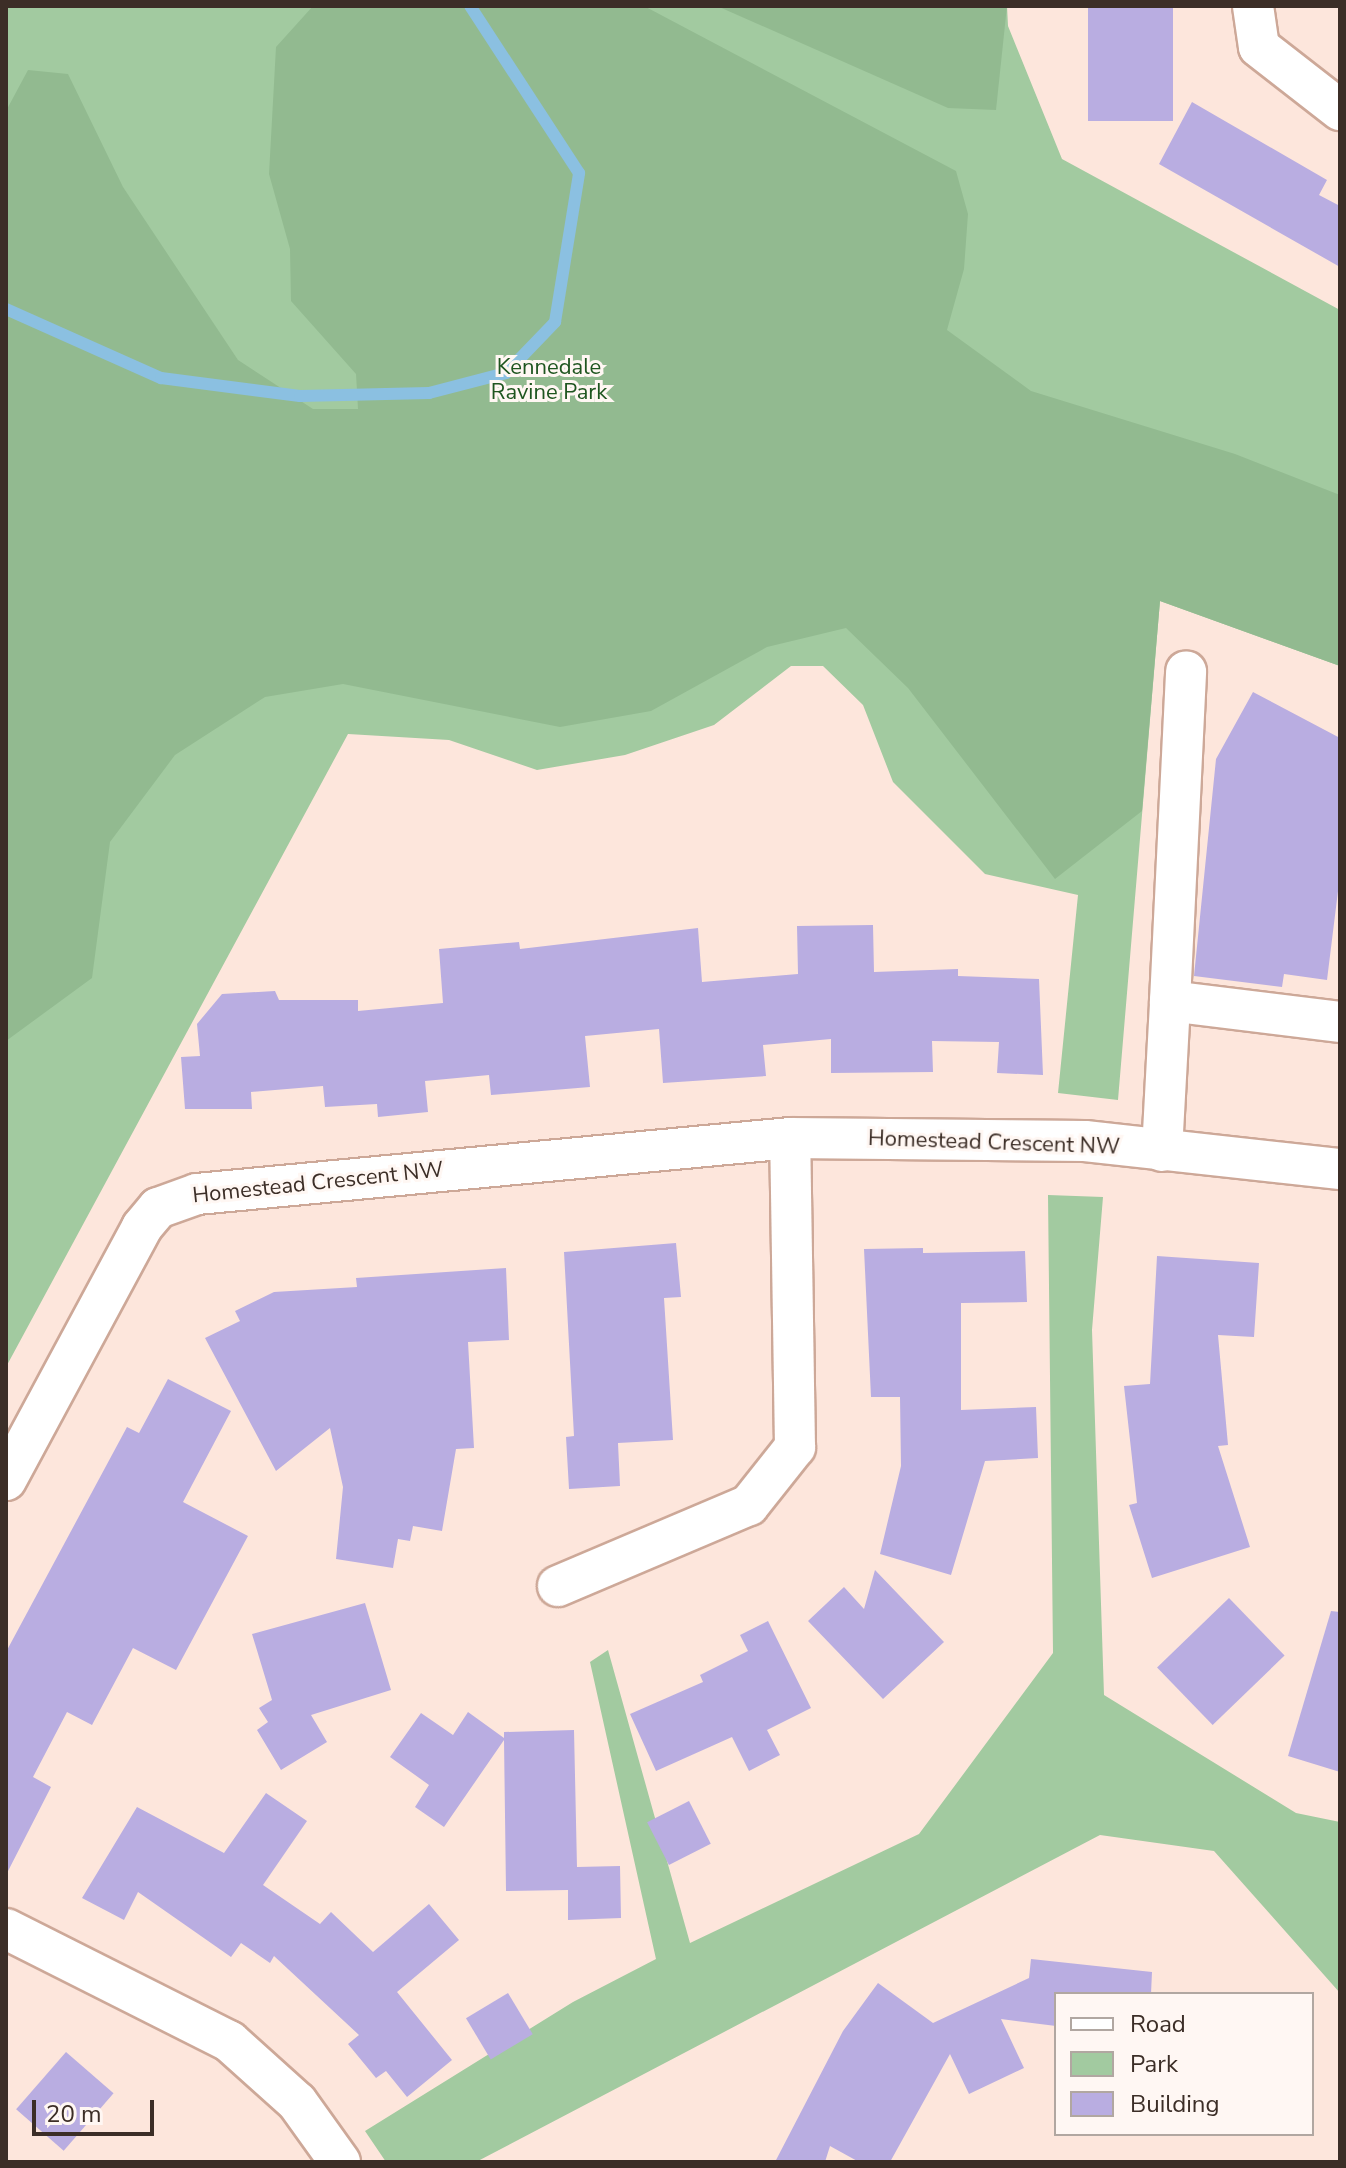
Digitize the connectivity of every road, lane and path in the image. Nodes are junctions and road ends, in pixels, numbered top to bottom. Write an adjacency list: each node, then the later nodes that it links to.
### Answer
1 (1253, 6): 2 (street)
2 (1340, 110)
3 (1186, 671): 4 (street)
4 (1170, 1001): 5 (street); 7 (street)
5 (1340, 1022)
6 (790, 1138): 7 (street, Homestead Crescent NW); 9 (street, Homestead Crescent NW); 10 (street)
7 (1162, 1151): 8 (street, Homestead Crescent NW)
8 (1340, 1169)
9 (6, 1480)
10 (558, 1586)
11 (7, 1931): 12 (street)
12 (340, 2162)

